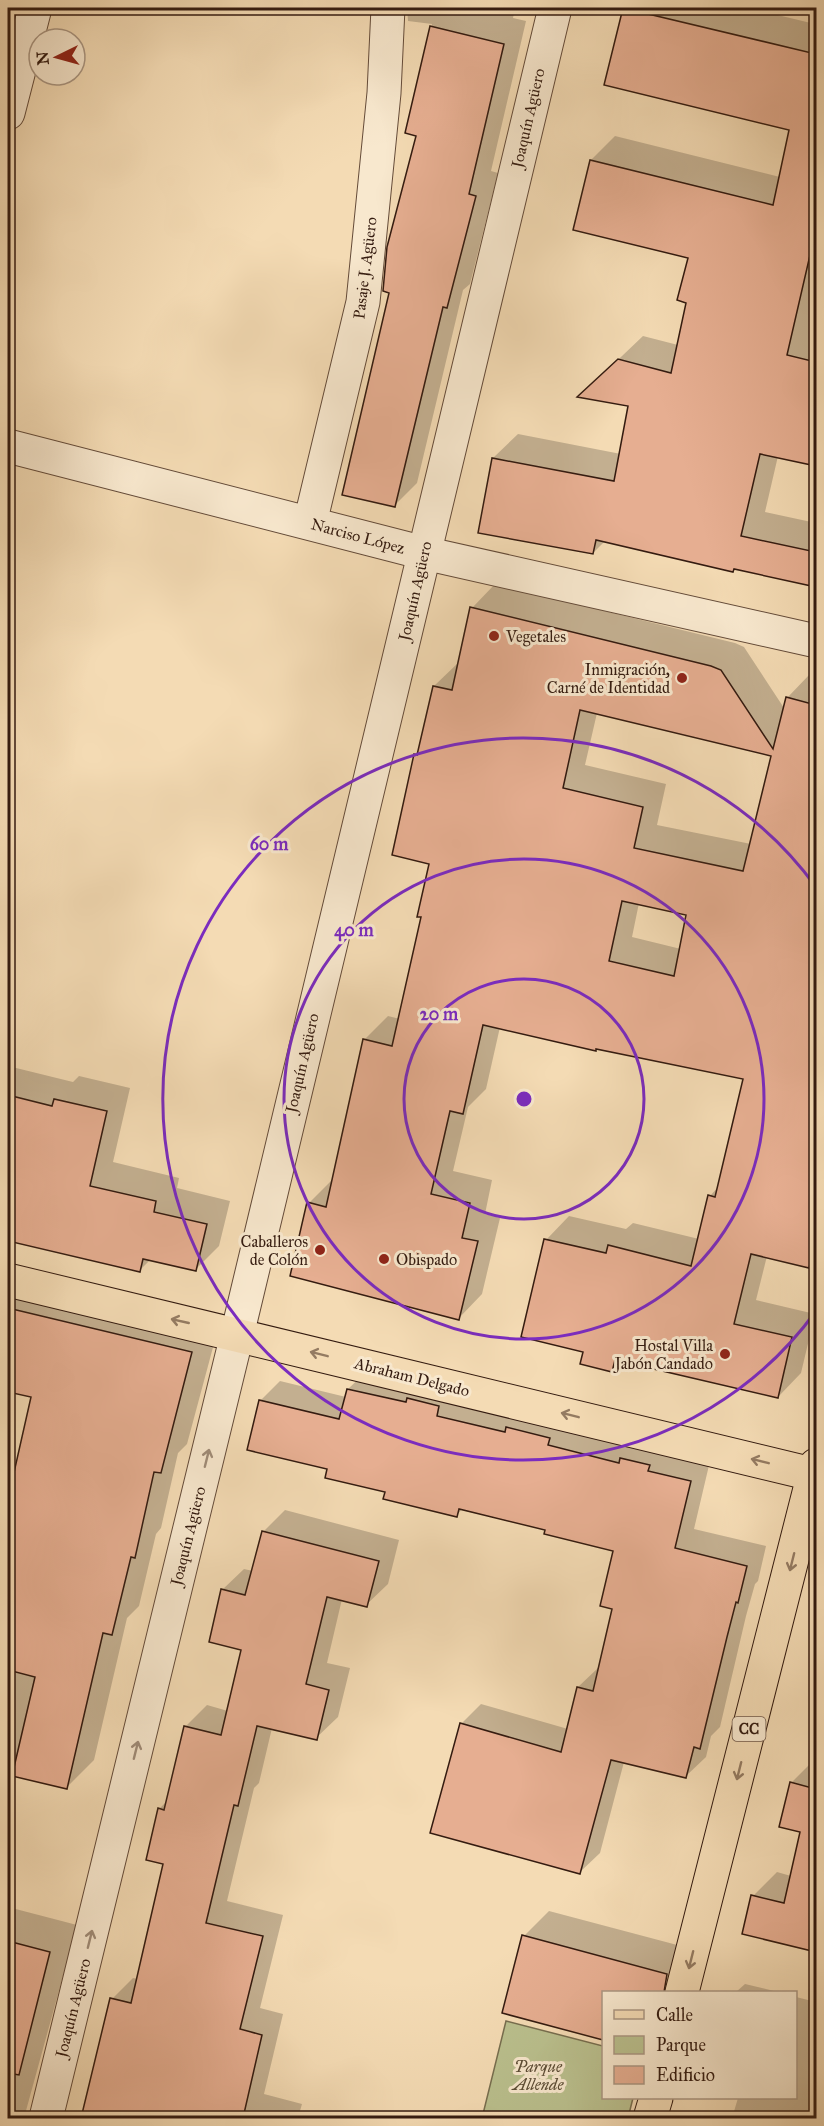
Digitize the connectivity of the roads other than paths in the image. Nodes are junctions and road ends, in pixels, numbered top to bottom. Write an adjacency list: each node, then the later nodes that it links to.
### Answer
1 (35, 8): 4 (street)
2 (388, 8): 6 (street, Pasaje J. Agüero)
3 (555, 8): 7 (street, Joaquín Agüero)
4 (8, 113)
5 (8, 447): 6 (street, Narciso López)
6 (310, 523): 7 (street, Narciso López)
7 (424, 553): 8 (street, Narciso López); 10 (street, Joaquín Agüero)
8 (816, 641)
9 (8, 1280): 10 (main road, Abraham Delgado, one-way to 9)
10 (237, 1335): 11 (main road, Abraham Delgado, one-way to 10); 14 (street, Joaquín Agüero, one-way to 10)
11 (816, 1471): 12 (main road, CC, one-way to 12)
12 (682, 1991)
13 (655, 2099): 15 (main road)
14 (46, 2118)
15 (650, 2118)

